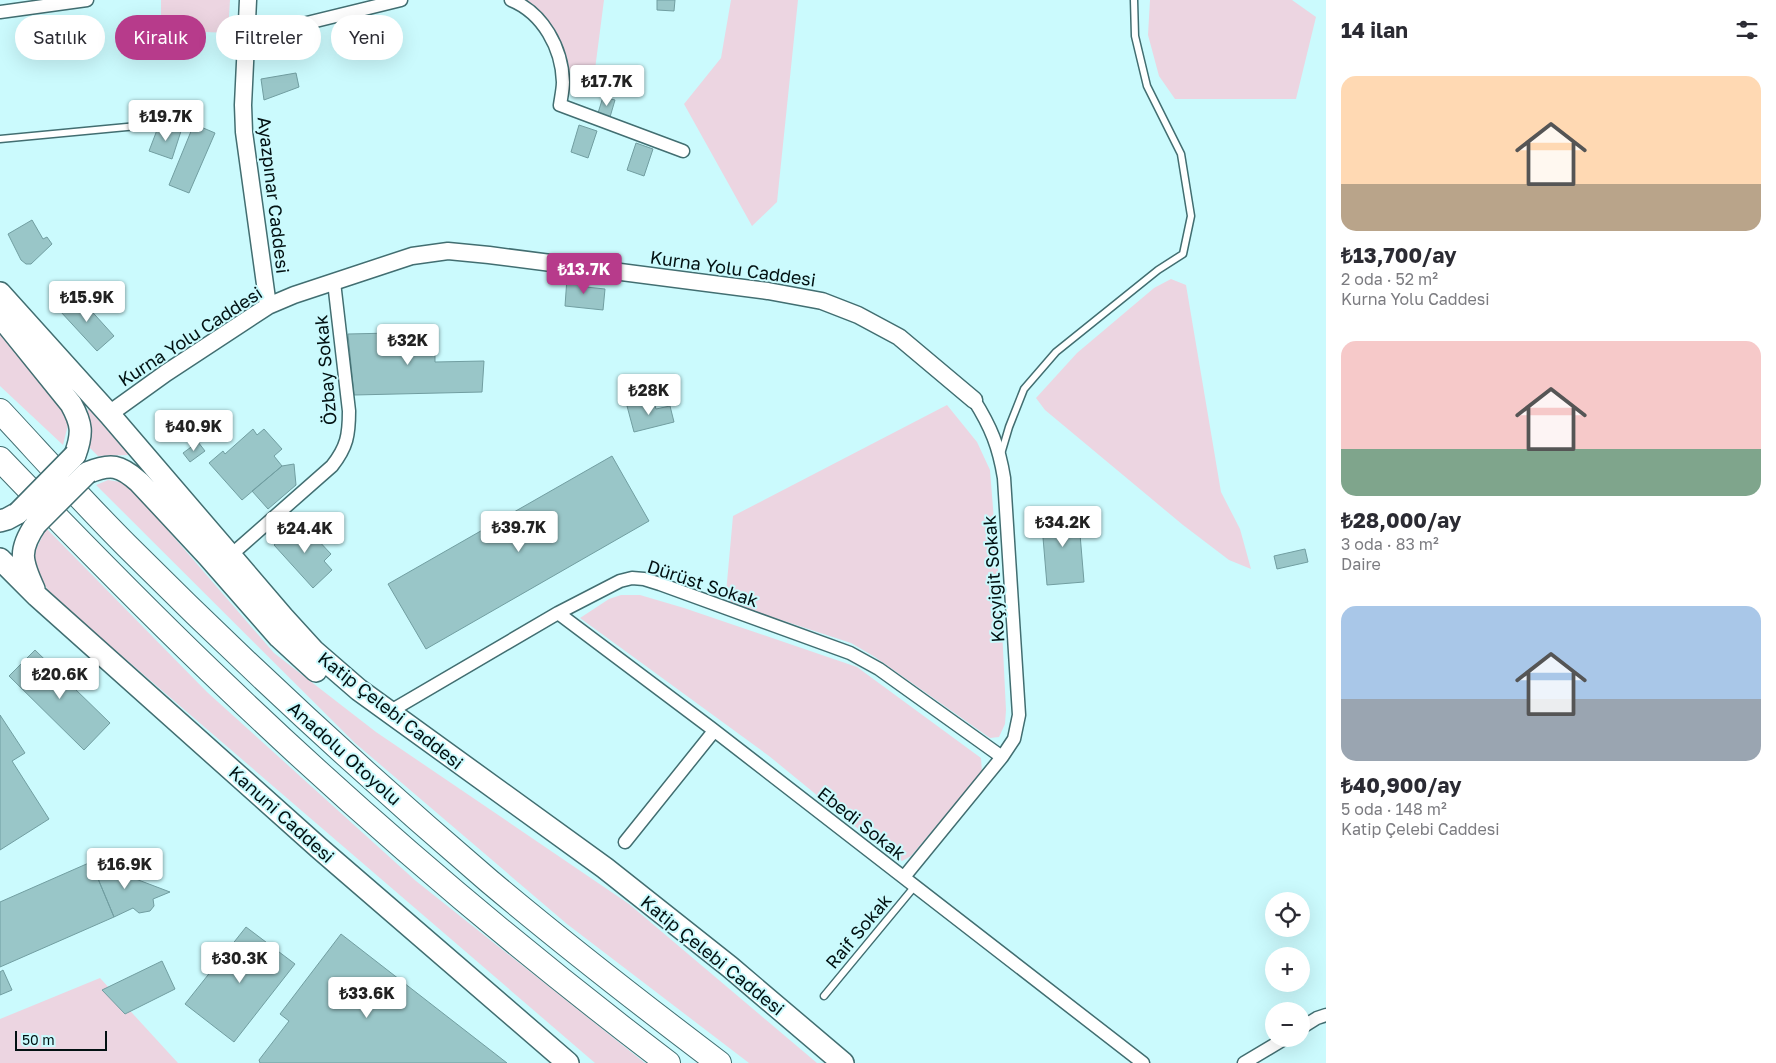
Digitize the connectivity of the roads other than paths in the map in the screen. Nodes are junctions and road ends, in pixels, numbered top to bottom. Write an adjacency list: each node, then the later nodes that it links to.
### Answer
1 (87, 0): 6 (street)
2 (248, 0): 7 (street, Ayazpınar Caddesi)
3 (401, 0): 8 (street)
4 (511, 0): 12 (street)
5 (1134, 0): 20 (lane)
6 (0, 12)
7 (247, 15)
8 (321, 20)
9 (246, 60): 15 (street, Ayazpınar Caddesi)
10 (148, 125): 11 (lane)
11 (0, 139)
12 (683, 151)
13 (334, 282): 15 (street, Kurna Yolu Caddesi); 17 (street, Kurna Yolu Caddesi); 23 (street, Özbay Sokak)
14 (0, 293): 19 (main road, Katip Çelebi Caddesi)
15 (268, 306): 19 (street, Kurna Yolu Caddesi)
16 (0, 316): 22 (main road, bridge)
17 (974, 400): 20 (street, Koçyiğit Sokak)
18 (0, 411): 40 (highway, Anadolu Otoyolu)
19 (109, 414): 23 (main road, Katip Çelebi Caddesi)
20 (1000, 456): 29 (street, Koçyiğit Sokak)
21 (0, 459): 39 (highway, Anadolu Otoyolu)
22 (9, 517)
23 (231, 555): 27 (main road, Katip Çelebi Caddesi)
24 (0, 559): 25 (main road, Kanuni Caddesi)
25 (37, 596): 31 (main road, bridge); 38 (main road, Kanuni Caddesi)
26 (558, 613): 27 (street, Dürüst Sokak); 28 (street, Ebedi Sokak); 29 (street, Dürüst Sokak)
27 (389, 712): 31 (main road, Katip Çelebi Caddesi)
28 (714, 731): 30 (street); 32 (street, Ebedi Sokak)
29 (1002, 756): 32 (street, Koçyiğit Sokak)
30 (625, 842)
31 (605, 868): 41 (main road, Katip Çelebi Caddesi)
32 (904, 877): 33 (street, Ebedi Sokak)
33 (915, 886): 34 (lane, Raif Sokak); 42 (street, Ebedi Sokak)
34 (824, 996)
35 (1326, 1015): 36 (street)
36 (1310, 1022)
37 (1271, 1047): 43 (street)
38 (568, 1063)
39 (668, 1063)
40 (719, 1063)
41 (843, 1063)
42 (1143, 1063)
43 (1244, 1063)

